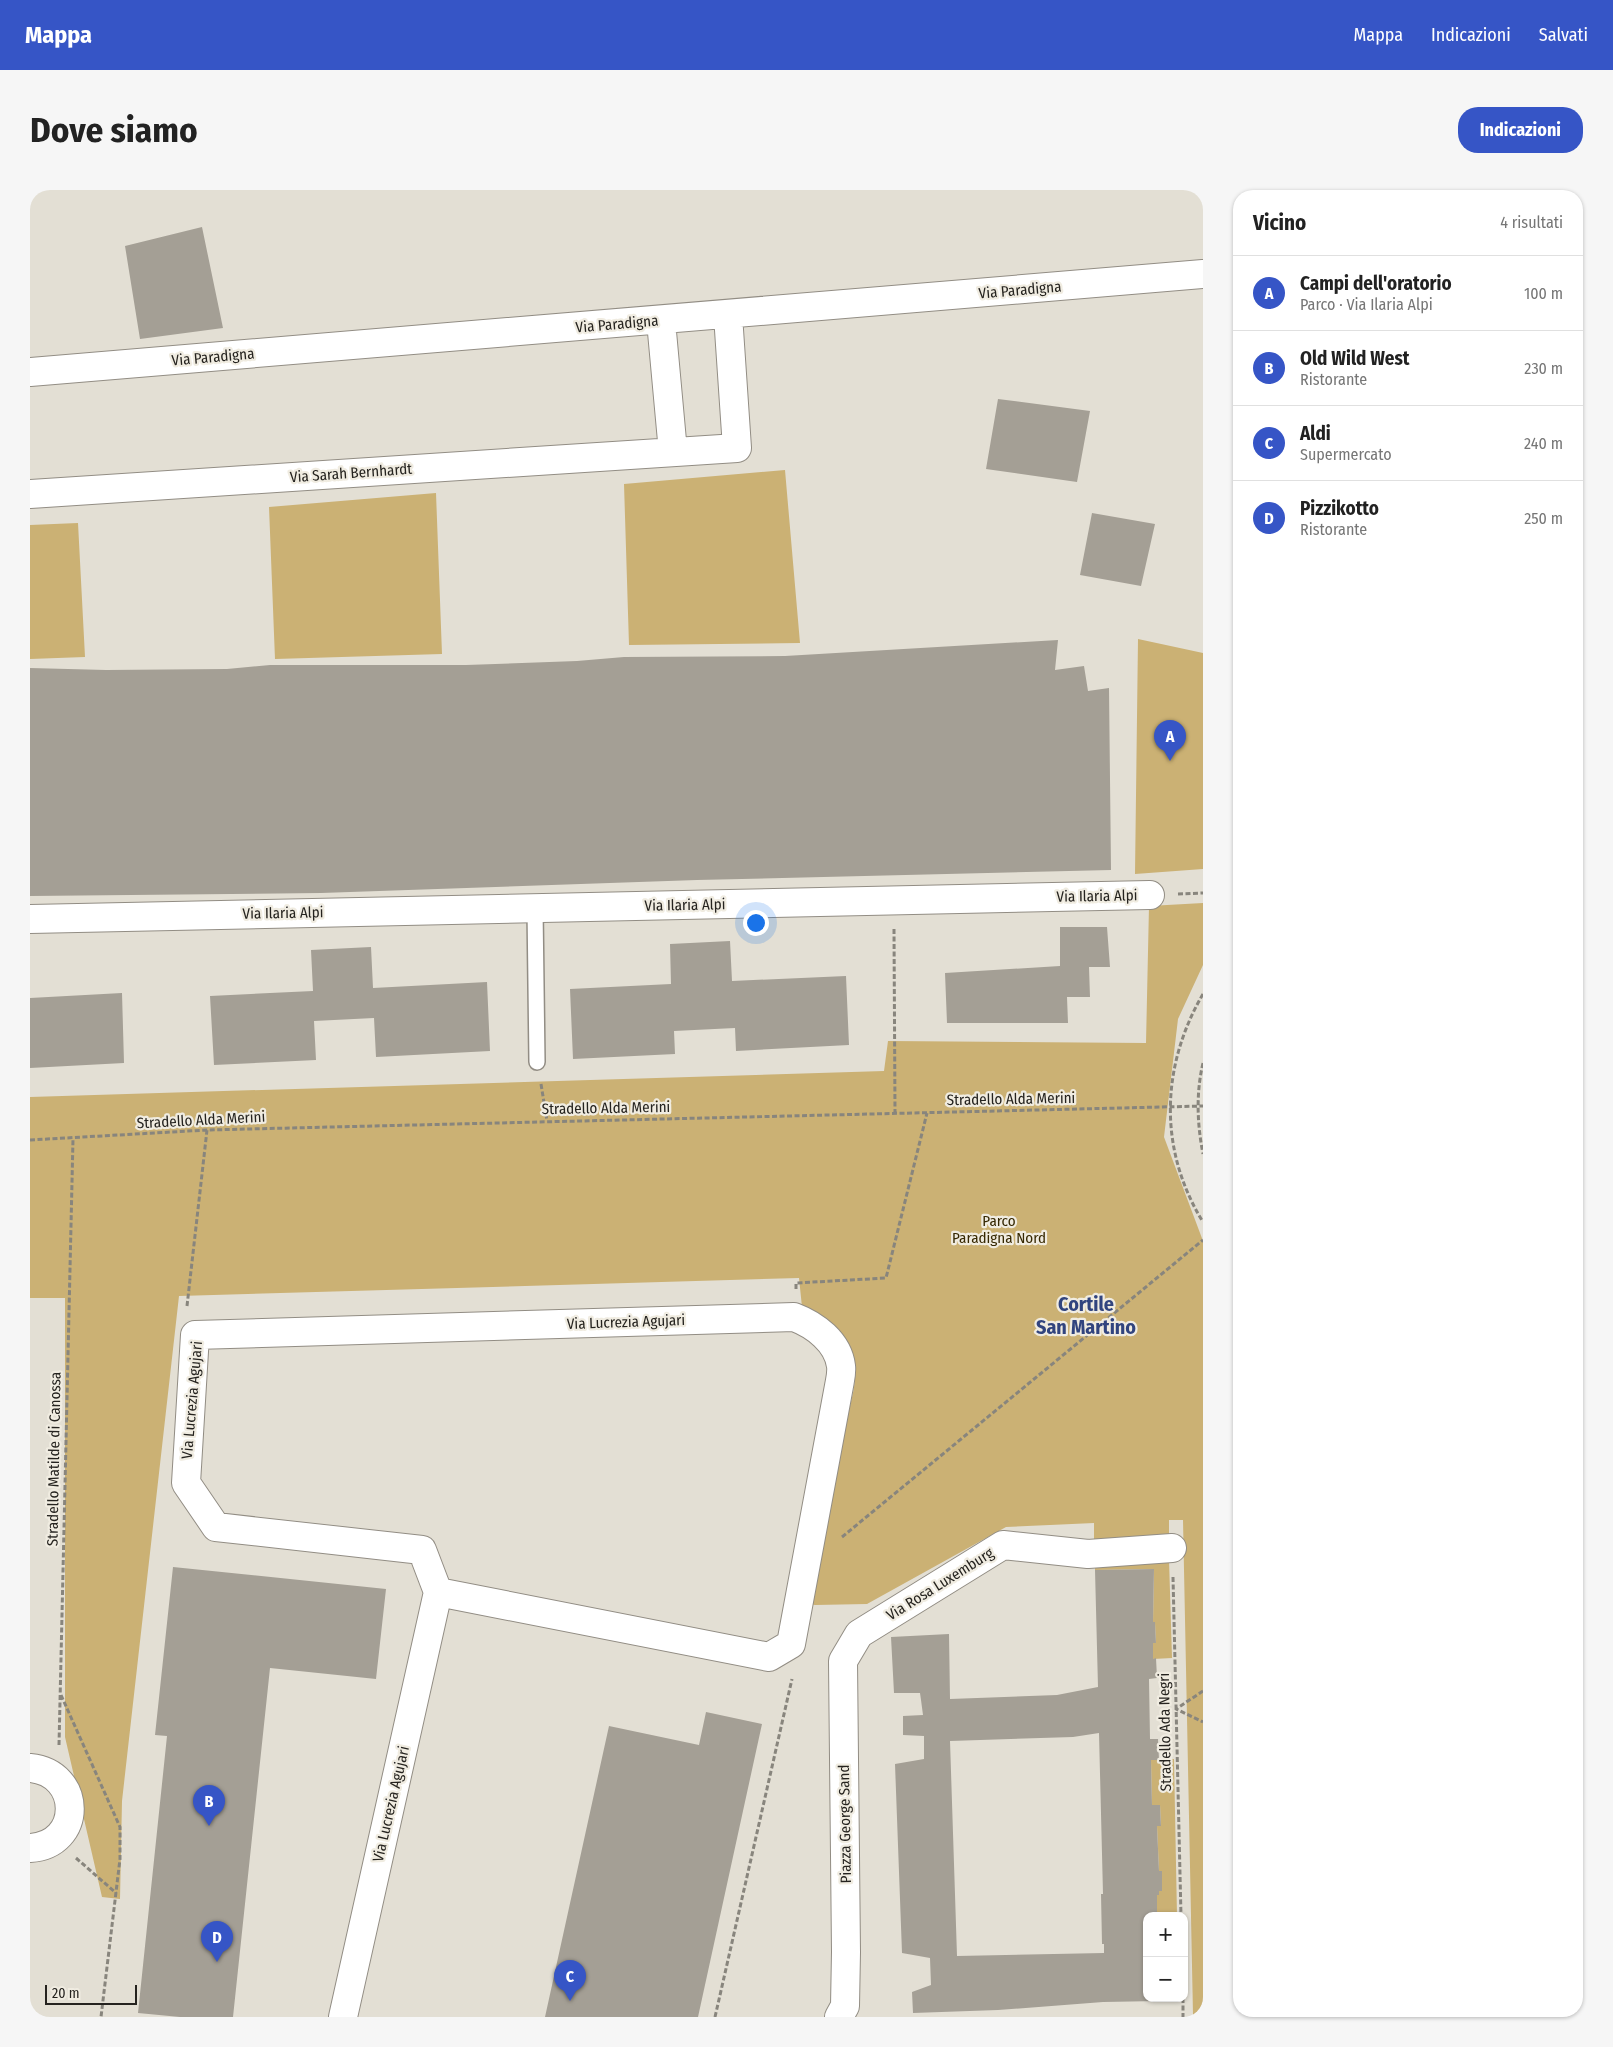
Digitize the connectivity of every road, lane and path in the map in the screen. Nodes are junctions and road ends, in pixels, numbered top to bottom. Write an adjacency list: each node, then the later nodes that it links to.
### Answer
1 (1203, 274): 2 (street, Via Paradigna)
2 (728, 315): 3 (street, Via Paradigna); 5 (street, Via Sarah Bernhardt)
3 (661, 321): 4 (street, Via Paradigna); 5 (street)
4 (30, 372)
5 (673, 452): 6 (street, Via Sarah Bernhardt)
6 (30, 494)
7 (1150, 895): 8 (street, Via Ilaria Alpi)
8 (894, 901): 9 (street, Via Ilaria Alpi); 16 (path)
9 (536, 908): 10 (street, Via Ilaria Alpi); 12 (lane)
10 (30, 919)
11 (1203, 994): 14 (path)
12 (537, 1062): 18 (path)
13 (1203, 1063): 22 (path)
14 (1170, 1106): 15 (path, Stradello Alda Merini); 17 (path, Stradello Alda Merini); 23 (path)
15 (1203, 1106)
16 (895, 1112): 17 (path, Stradello Alda Merini); 18 (path, Stradello Alda Merini)
17 (927, 1112): 24 (path)
18 (547, 1121): 19 (path, Stradello Alda Merini)
19 (207, 1130): 20 (path, Stradello Alda Merini); 25 (path)
20 (73, 1139): 21 (path, Stradello Alda Merini); 30 (path, Stradello Matilde di Canossa)
21 (30, 1140)
22 (1203, 1154)
23 (1203, 1222)
24 (794, 1317): 25 (street, Via Lucrezia Agujari); 27 (street, Via Lucrezia Agujari)
25 (196, 1335): 27 (street, Via Lucrezia Agujari)
26 (1172, 1548): 28 (street, Via Rosa Luxemburg); 31 (path, Stradello Ada Negri)
27 (438, 1592): 41 (street, Via Lucrezia Agujari)
28 (859, 1634): 42 (street, Piazza George Sand)
29 (1203, 1691): 31 (path)
30 (60, 1692): 34 (path, Stradello Matilde di Canossa); 37 (path)
31 (1176, 1709): 32 (path); 38 (path, Stradello Ada Negri)
32 (1203, 1722)
33 (30, 1768): 34 (street)
34 (59, 1780): 35 (street)
35 (55, 1839): 36 (street); 37 (path)
36 (30, 1848)
37 (116, 1893): 40 (path)
38 (1181, 1912)
39 (1183, 2002): 43 (path)
40 (102, 2017)
41 (343, 2017)
42 (839, 2017)
43 (1183, 2017)

